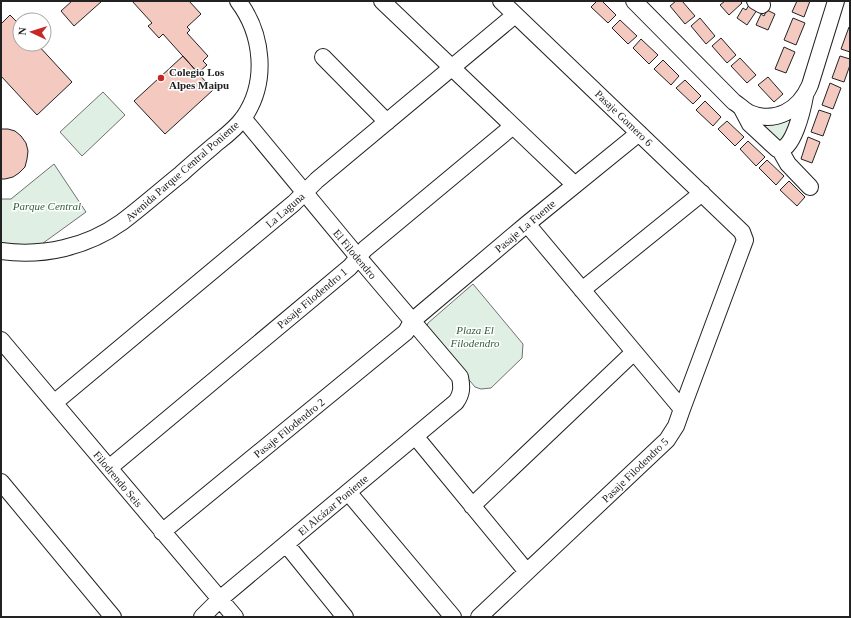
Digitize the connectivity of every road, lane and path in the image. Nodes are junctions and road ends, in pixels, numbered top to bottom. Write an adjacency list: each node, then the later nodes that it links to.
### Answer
1 (238, 1): 11 (street, Avenida Parque Central Poniente)
2 (382, 1): 8 (street)
3 (500, 1): 6 (street, Pasaje Gomero 6)
4 (634, 1): 10 (street)
5 (836, 1): 9 (street)
6 (515, 15): 8 (street, La Laguna); 14 (street, Pasaje Gomero 6)
7 (323, 58): 12 (street)
8 (452, 68): 12 (street, La Laguna); 13 (street)
9 (806, 95): 10 (street); 15 (street)
10 (741, 107): 15 (street)
11 (243, 118): 18 (street, El Filodendro); 22 (street, Avenida Parque Central Poniente)
12 (387, 122): 18 (street, La Laguna)
13 (513, 126): 16 (street); 23 (street, Pasaje Filodendro 1)
14 (639, 133): 16 (street, Pasaje La Fuente); 19 (street, Pasaje Gomero 6)
15 (780, 150): 17 (street)
16 (575, 185): 20 (street, Pasaje La Fuente)
17 (810, 187)
18 (304, 193): 23 (street, El Filodendro); 29 (street, La Laguna)
19 (702, 193): 21 (street, Pasaje Gomero 6); 24 (street)
20 (527, 224): 24 (street); 25 (street, Pasaje La Fuente)
21 (745, 237): 30 (street, Pasaje Filodendro 5)
22 (1, 251)
23 (358, 257): 25 (street, El Filodendro); 32 (street, Pasaje Filodendro 1)
24 (582, 290): 27 (street)
25 (412, 321): 28 (street, El Filodendro); 36 (street, Pasaje Filodendro 2)
26 (1, 340): 29 (street, Filodrendo Seis)
27 (634, 352): 30 (street); 35 (street)
28 (462, 391): 31 (street, El Alcázar Poniente)
29 (54, 403): 32 (street, Filodrendo Seis)
30 (682, 410): 38 (street, Pasaje Filodendro 5)
31 (415, 436): 34 (street, El Alcázar Poniente); 35 (street)
32 (109, 468): 36 (street, Filodrendo Seis)
33 (1, 482): 40 (street)
34 (348, 492): 37 (street, El Alcázar Poniente); 44 (street)
35 (472, 506): 38 (street)
36 (162, 532): 39 (street, Filodrendo Seis)
37 (286, 544): 39 (street, El Alcázar Poniente); 43 (street)
38 (527, 572): 45 (street, Pasaje Filodendro 5)
39 (220, 599): 41 (street, El Alcázar Poniente); 42 (street, Filodrendo Seis)
40 (113, 617)
41 (202, 617)
42 (235, 617)
43 (345, 617)
44 (453, 617)
45 (479, 617)

